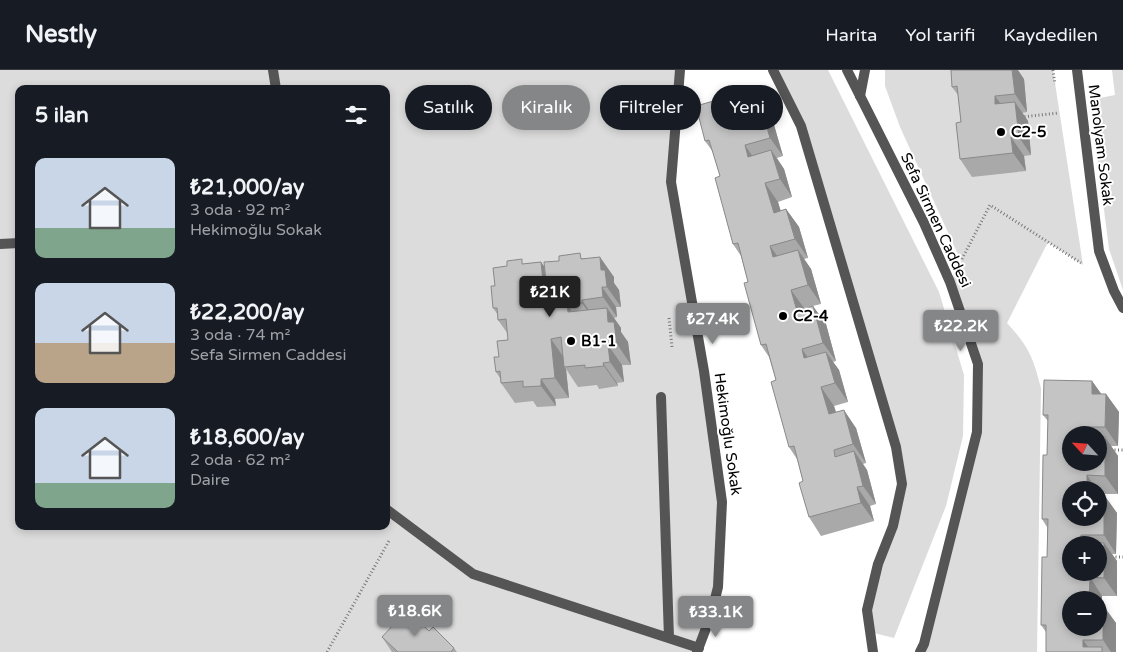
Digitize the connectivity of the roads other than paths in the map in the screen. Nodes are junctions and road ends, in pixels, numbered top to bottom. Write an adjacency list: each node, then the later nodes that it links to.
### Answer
1 (273, 70): 7 (street)
2 (680, 70): 15 (street, Hekimoğlu Sokak)
3 (773, 70): 16 (street)
4 (847, 70): 8 (street, Sefa Sirmen Caddesi)
5 (865, 70): 8 (street)
6 (1077, 70): 11 (street, Manolyam Sokak)
7 (275, 85)
8 (860, 96): 17 (street, Sefa Sirmen Caddesi)
9 (15, 243): 10 (street)
10 (0, 244)
11 (1123, 308)
12 (661, 397): 14 (street)
13 (390, 513): 14 (street)
14 (669, 638): 15 (street)
15 (698, 650)
16 (873, 652)
17 (920, 652)

